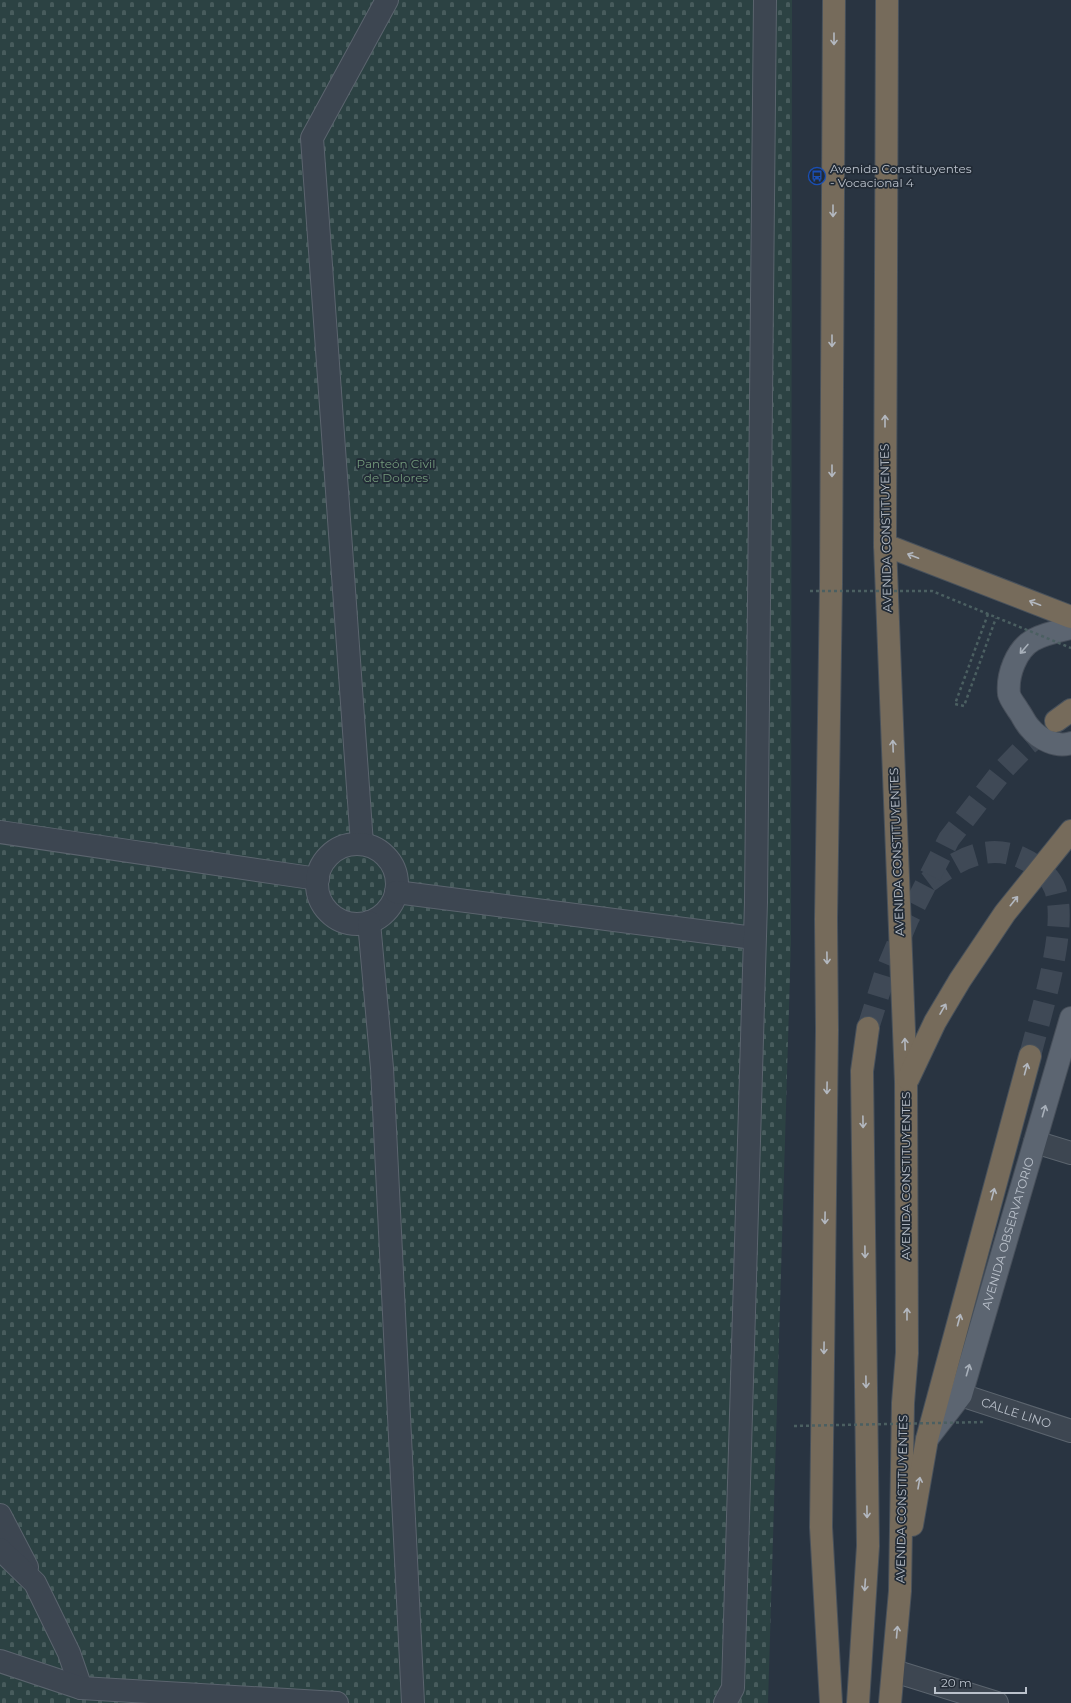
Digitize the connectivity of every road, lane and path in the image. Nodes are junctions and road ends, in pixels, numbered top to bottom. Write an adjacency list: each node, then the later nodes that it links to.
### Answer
1 (387, 0): 15 (street)
2 (765, 0): 19 (street)
3 (834, 0): 41 (highway, one-way to 41)
4 (886, 0): 5 (highway, AVENIDA CONSTITUYENTES, one-way to 4)
5 (885, 545): 8 (highway, one-way to 5); 23 (highway, AVENIDA CONSTITUYENTES, one-way to 5)
6 (810, 591): 7 (path, bridge)
7 (996, 617): 10 (path); 11 (path, bridge)
8 (1071, 617)
9 (1071, 628): 12 (main road, one-way to 12)
10 (982, 629)
11 (1071, 648)
12 (1071, 743)
13 (1071, 831): 23 (highway, one-way to 13)
14 (0, 832): 16 (street)
15 (362, 844): 16 (street); 17 (street)
16 (318, 880): 18 (street)
17 (396, 892): 18 (street); 19 (street)
18 (369, 922): 39 (street)
19 (754, 938): 40 (street)
20 (1071, 1018): 24 (main road, AVENIDA OBSERVATORIO, one-way to 20)
21 (868, 1028): 42 (highway, one-way to 42)
22 (1030, 1056): 30 (highway, one-way to 22)
23 (906, 1082): 34 (highway, AVENIDA CONSTITUYENTES, one-way to 23)
24 (1035, 1142): 25 (street); 26 (main road, AVENIDA OBSERVATORIO, one-way to 24)
25 (1071, 1153)
26 (961, 1395): 29 (street, CALLE LINO); 30 (main road, AVENIDA OBSERVATORIO)
27 (983, 1422): 28 (path, bridge)
28 (794, 1426)
29 (1071, 1431)
30 (927, 1439): 34 (highway, one-way to 30)
31 (0, 1515): 33 (street)
32 (0, 1549): 33 (street)
33 (35, 1583): 37 (street)
34 (900, 1591): 36 (highway, AVENIDA CONSTITUYENTES, one-way to 34)
35 (0, 1661): 37 (street)
36 (894, 1671): 43 (highway, AVENIDA CONSTITUYENTES); 44 (street)
37 (81, 1688): 38 (street)
38 (337, 1703)
39 (413, 1703)
40 (725, 1703)
41 (831, 1703)
42 (858, 1703)
43 (890, 1703)
44 (997, 1703)

